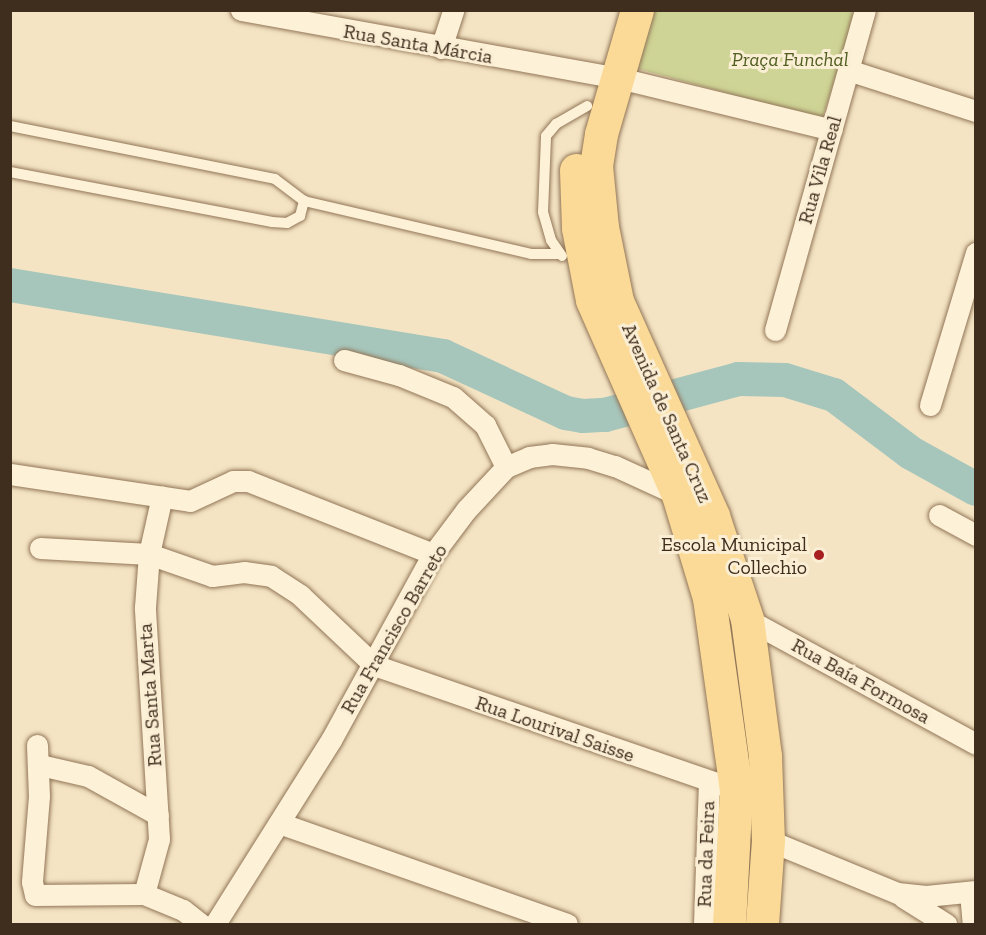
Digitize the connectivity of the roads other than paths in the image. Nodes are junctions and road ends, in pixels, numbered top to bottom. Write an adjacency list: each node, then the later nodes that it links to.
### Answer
1 (241, 10): 6 (street, Rua Santa Márcia)
2 (453, 10): 7 (street)
3 (614, 10): 9 (main road, Avenida de Santa Cruz)
4 (638, 10): 9 (main road, Avenida de Santa Cruz)
5 (865, 10): 8 (street, Rua Vila Real)
6 (266, 13): 7 (street, Rua Santa Márcia)
7 (441, 48): 9 (street, Rua Santa Márcia)
8 (848, 70): 10 (street); 12 (street, Rua Vila Real)
9 (605, 76): 12 (street); 16 (main road, Avenida de Santa Cruz); 19 (main road, Avenida de Santa Cruz)
10 (975, 111)
11 (10, 126): 14 (lane)
12 (832, 130): 17 (street, Rua Vila Real)
13 (10, 172): 14 (lane)
14 (304, 201): 16 (lane)
15 (975, 253): 20 (street)
16 (571, 260): 19 (main road, Avenida de Santa Cruz)
17 (775, 330)
18 (344, 360): 22 (street)
19 (638, 378): 21 (main road, Avenida de Santa Cruz)
20 (930, 405)
21 (658, 426): 24 (main road, Avenida de Santa Cruz); 31 (main road, Avenida de Santa Cruz)
22 (506, 467): 24 (street, Rua Francisco Barreto); 30 (street, Rua Francisco Barreto)
23 (10, 474): 25 (street)
24 (678, 495): 34 (main road, Avenida de Santa Cruz)
25 (162, 496): 29 (street, Rua Santa Marta); 30 (street)
26 (939, 515): 27 (street)
27 (975, 535)
28 (40, 548): 29 (street)
29 (149, 554): 32 (street); 35 (street, Rua Santa Marta)
30 (433, 554): 32 (street, Rua Francisco Barreto)
31 (747, 619): 33 (street, Rua Baía Formosa); 37 (main road, Avenida de Santa Cruz)
32 (374, 665): 34 (street, Rua Lourival Saisse); 36 (street, Rua Francisco Barreto)
33 (975, 744)
34 (722, 787): 44 (street, Rua da Feira); 45 (main road, Avenida de Santa Cruz)
35 (158, 815): 40 (street, Rua Santa Marta); 40 (street)
36 (279, 823): 42 (street, Rua Francisco Barreto); 43 (street)
37 (768, 840): 39 (street); 46 (main road, Avenida de Santa Cruz)
38 (973, 891): 39 (street); 48 (street)
39 (897, 893): 47 (street)
40 (144, 894): 41 (street)
41 (201, 924)
42 (215, 924)
43 (567, 924)
44 (704, 924)
45 (729, 924)
46 (762, 924)
47 (946, 924)
48 (973, 924)

